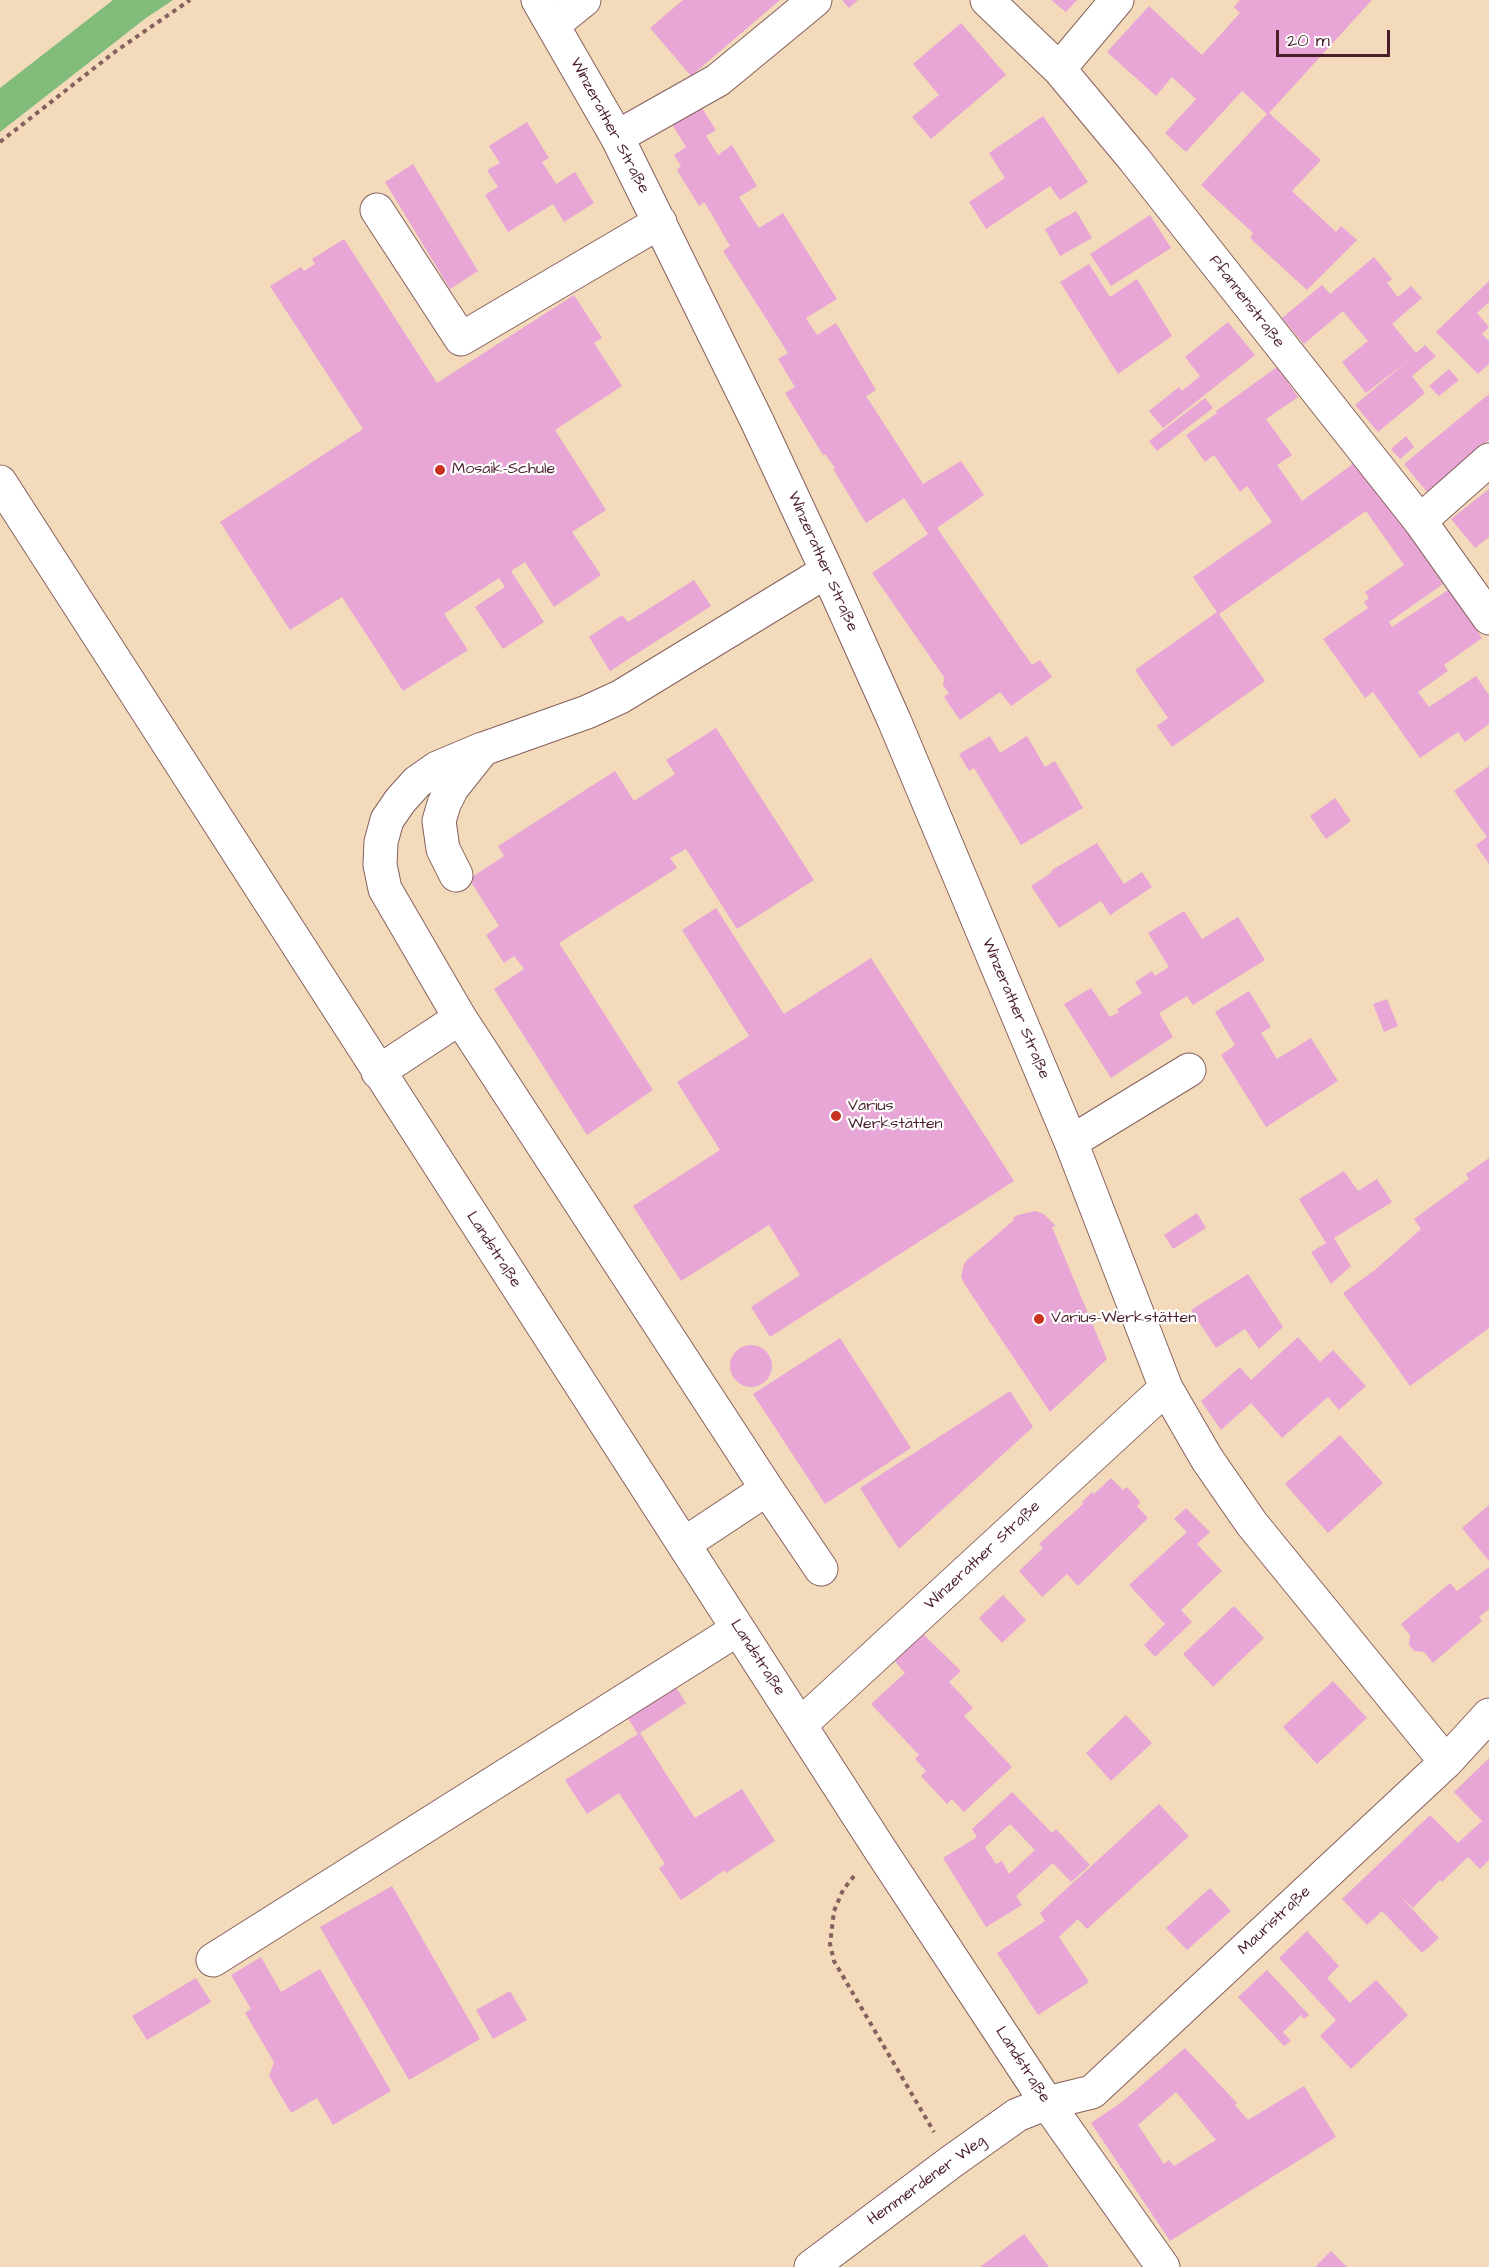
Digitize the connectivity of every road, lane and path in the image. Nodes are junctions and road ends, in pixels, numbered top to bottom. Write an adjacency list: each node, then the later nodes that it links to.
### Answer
1 (190, 0): 9 (path)
2 (584, 0): 6 (street)
3 (815, 0): 8 (street)
4 (987, 0): 7 (street, Pfannenstraße)
5 (1116, 0): 7 (street)
6 (546, 12): 8 (street, Winzerather Straße)
7 (1059, 69): 14 (street, Pfannenstraße)
8 (617, 137): 11 (street, Winzerather Straße)
9 (0, 142)
10 (377, 210): 11 (street)
11 (660, 222): 15 (street, Winzerather Straße)
12 (1489, 460): 14 (street)
13 (0, 482): 21 (street, Landstraße)
14 (1420, 522): 16 (street, Pfannenstraße)
15 (827, 571): 17 (street); 22 (street, Winzerather Straße)
16 (1489, 618)
17 (483, 749): 18 (street); 19 (street)
18 (456, 875)
19 (460, 1018): 21 (street); 24 (street)
20 (1189, 1070): 22 (street)
21 (378, 1072): 25 (street, Landstraße)
22 (1071, 1142): 23 (street, Winzerather Straße)
23 (1166, 1388): 29 (street, Winzerather Straße); 30 (street, Winzerather Straße)
24 (767, 1489): 25 (street); 26 (street)
25 (684, 1544): 27 (street, Landstraße)
26 (821, 1569)
27 (738, 1629): 29 (street, Landstraße); 32 (street)
28 (1489, 1715): 30 (street, Mauristraße)
29 (800, 1725): 31 (street, Landstraße)
30 (1446, 1762): 33 (street, Mauristraße)
31 (881, 1851): 33 (street, Landstraße); 34 (path)
32 (213, 1960)
33 (1047, 2103): 34 (street, Hemmerdener Weg); 36 (street, Landstraße)
34 (951, 2162): 35 (street, Hemmerdener Weg)
35 (811, 2267)
36 (1162, 2267)

